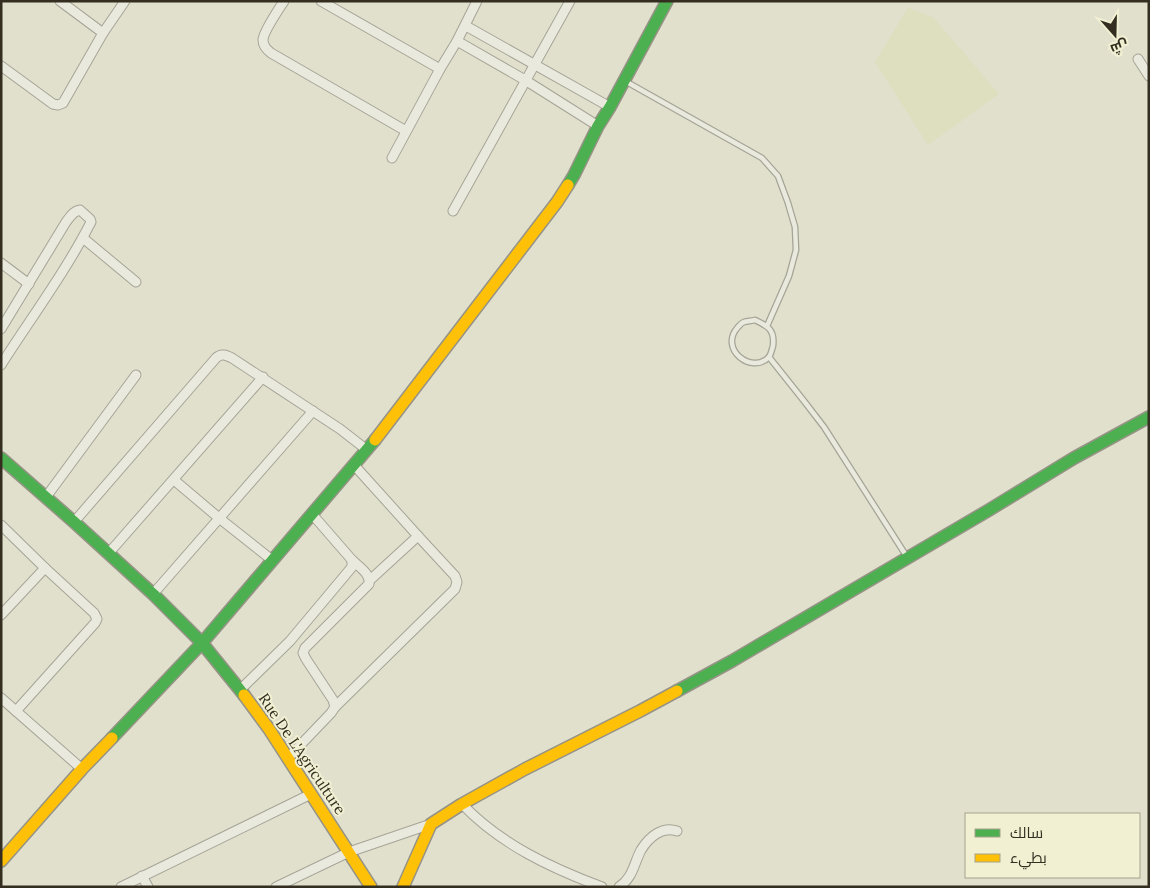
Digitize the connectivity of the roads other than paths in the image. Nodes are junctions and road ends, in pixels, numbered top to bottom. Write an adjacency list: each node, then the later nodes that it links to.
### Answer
1 (60, 1): 9 (street)
2 (126, 1): 9 (street)
3 (284, 1): 20 (street)
4 (321, 1): 14 (street)
5 (477, 1): 8 (street)
6 (570, 1): 12 (street)
7 (667, 1): 17 (street)
8 (466, 26): 10 (street); 12 (street)
9 (103, 33): 13 (street)
10 (457, 41): 14 (street); 16 (street)
11 (1138, 59): 15 (street)
12 (534, 65): 16 (street); 18 (street)
13 (1, 66)
14 (440, 69): 20 (street)
15 (1149, 76)
16 (525, 80): 19 (street); 22 (street)
17 (624, 80): 18 (street); 27 (lane)
18 (610, 107): 19 (street)
19 (598, 126): 35 (street)
20 (406, 131): 21 (street)
21 (392, 158)
22 (453, 211)
23 (83, 238): 25 (street); 26 (street); 30 (street)
24 (1, 263): 26 (street)
25 (136, 282)
26 (29, 284): 28 (street)
27 (767, 326): 29 (lane); 29 (lane)
28 (1, 328)
29 (768, 357): 46 (lane)
30 (1, 365)
31 (136, 375): 39 (street)
32 (263, 377): 33 (street); 38 (street); 42 (street)
33 (313, 411): 35 (street); 41 (street)
34 (1149, 418): 46 (street)
35 (366, 450): 37 (street)
36 (1, 458): 39 (street, Rue De L'Agriculture)
37 (354, 465): 40 (street); 44 (street)
38 (174, 480): 41 (street); 45 (street)
39 (46, 497): 42 (street, Rue De L'Agriculture)
40 (312, 514): 47 (street); 48 (street)
41 (219, 518): 47 (street); 51 (street)
42 (74, 522): 45 (street, Rue De L'Agriculture)
43 (1, 525): 49 (street)
44 (418, 536): 50 (street); 58 (street)
45 (108, 554): 51 (street, Rue De L'Agriculture)
46 (908, 558): 63 (street)
47 (272, 560): 54 (street)
48 (352, 560): 50 (street); 53 (street)
49 (45, 568): 52 (street); 59 (street)
50 (370, 580): 55 (street)
51 (153, 594): 54 (street, Rue De L'Agriculture)
52 (1, 615)
53 (290, 641): 55 (street); 56 (street)
54 (202, 643): 56 (street, Rue De L'Agriculture); 61 (street)
55 (303, 653): 58 (street)
56 (240, 690): 60 (street, Rue De L'Agriculture)
57 (1, 698): 59 (street)
58 (335, 707): 60 (street)
59 (16, 711): 61 (street)
60 (288, 758): 62 (street, Rue De L'Agriculture)
61 (82, 769): 67 (street)
62 (311, 794): 66 (street, Rue De L'Agriculture); 68 (street)
63 (462, 804): 64 (street); 74 (street)
64 (431, 824): 66 (street); 73 (street)
65 (677, 831): 75 (street)
66 (349, 852): 71 (street); 72 (street, Rue De L'Agriculture)
67 (1, 860)
68 (142, 876): 69 (street); 70 (street)
69 (120, 887)
70 (148, 887)
71 (276, 887)
72 (371, 887)
73 (403, 887)
74 (602, 887)
75 (619, 887)

